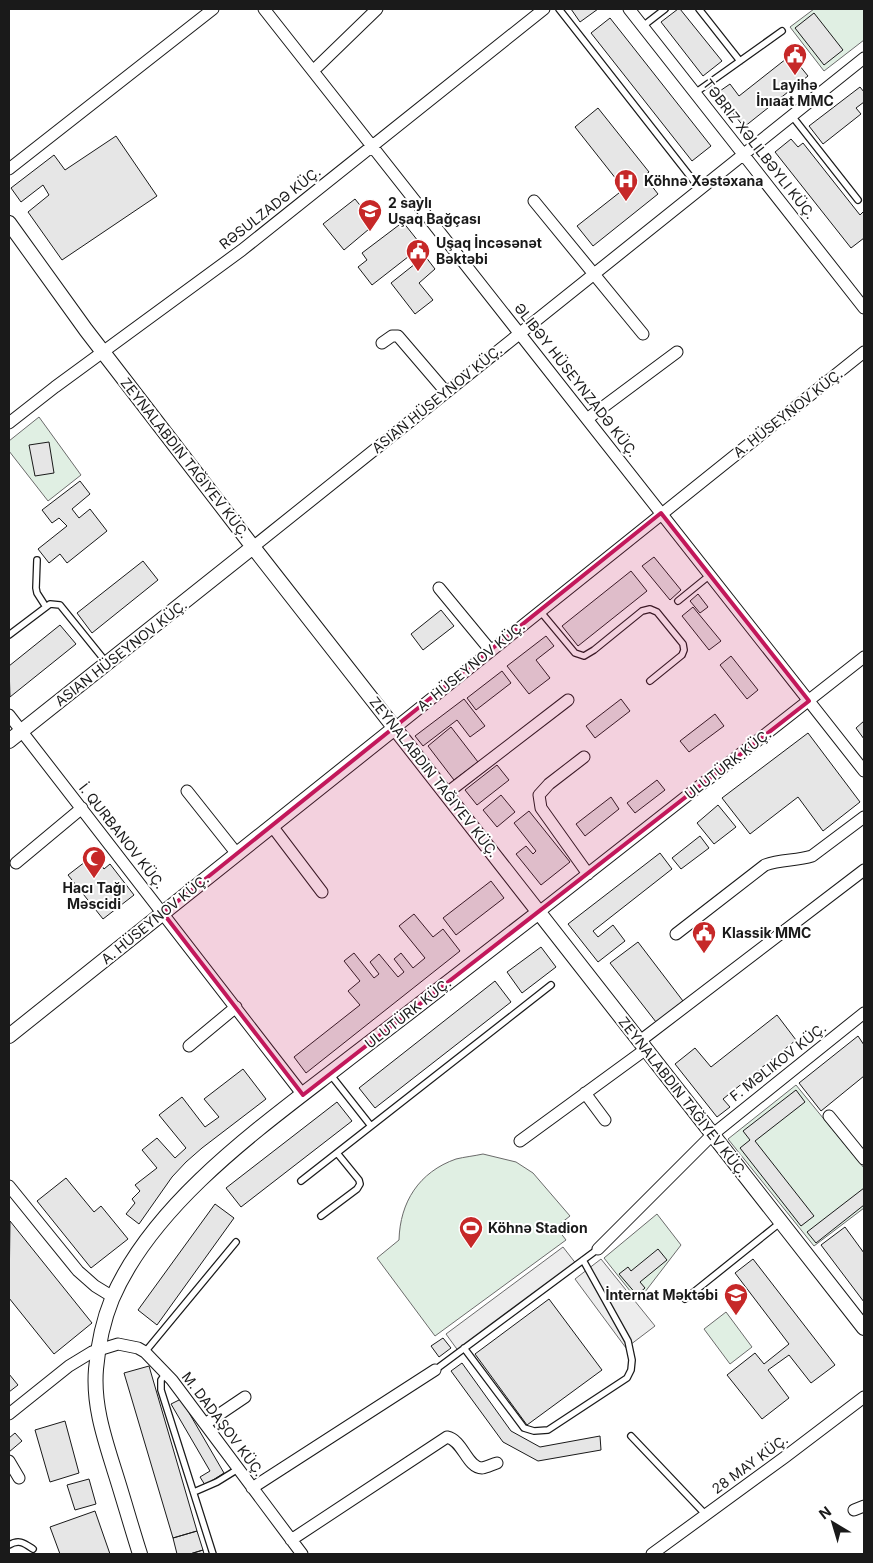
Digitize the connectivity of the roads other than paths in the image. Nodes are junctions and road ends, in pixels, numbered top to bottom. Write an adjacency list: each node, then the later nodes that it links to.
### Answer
1 (213, 9): 18 (street)
2 (264, 9): 13 (street, ƏLIBƏY HÜSEYNZADƏ KÜÇ.)
3 (376, 9): 13 (street)
4 (544, 9): 16 (street, RƏSULZADƏ KÜÇ.)
5 (559, 9): 19 (lane)
6 (629, 9): 9 (street, TƏBRIZ XƏLILBƏYLI KÜÇ.)
7 (665, 9): 9 (lane)
8 (699, 9): 12 (lane)
9 (643, 26): 14 (street, TƏBRIZ XƏLILBƏYLI KÜÇ.)
10 (782, 31): 12 (lane)
11 (864, 58): 15 (street, ASIAN HÜSEYNOV KÜÇ.)
12 (740, 61): 14 (lane)
13 (313, 71): 16 (street, ƏLIBƏY HÜSEYNZADƏ KÜÇ.)
14 (695, 93): 17 (street, TƏBRIZ XƏLILBƏYLI KÜÇ.)
15 (792, 116): 17 (street, ASIAN HÜSEYNOV KÜÇ.); 20 (lane)
16 (372, 146): 25 (street, ƏLIBƏY HÜSEYNZADƏ KÜÇ.); 28 (street, RƏSULZADƏ KÜÇ.)
17 (743, 154): 19 (street, ASIAN HÜSEYNOV KÜÇ.); 24 (street, TƏBRIZ XƏLILBƏYLI KÜÇ.)
18 (9, 169)
19 (700, 189): 23 (street, ASIAN HÜSEYNOV KÜÇ.)
20 (858, 200)
21 (534, 201): 23 (street)
22 (9, 223): 28 (street)
23 (594, 274): 25 (street, ASIAN HÜSEYNOV KÜÇ.); 26 (street)
24 (864, 308)
25 (520, 333): 31 (street, ASIAN HÜSEYNOV KÜÇ.); 32 (street, ƏLIBƏY HÜSEYNZADƏ KÜÇ.)
26 (643, 334)
27 (382, 343): 31 (street)
28 (103, 352): 33 (street, RƏSULZADƏ KÜÇ.); 35 (street)
29 (677, 352): 32 (street)
30 (864, 352): 34 (street, A. HÜSEYNOV KÜÇ.)
31 (446, 392): 35 (street, ASIAN HÜSEYNOV KÜÇ.)
32 (587, 419): 34 (street, ƏLIBƏY HÜSEYNZADƏ KÜÇ.)
33 (9, 423)
34 (661, 513): 37 (street, ƏLIBƏY HÜSEYNZADƏ KÜÇ.); 41 (street, A. HÜSEYNOV KÜÇ.)
35 (253, 547): 45 (street, ASIAN HÜSEYNOV KÜÇ.); 50 (street)
36 (37, 560): 40 (lane)
37 (710, 575): 39 (lane); 48 (street, ƏLIBƏY HÜSEYNZADƏ KÜÇ.)
38 (439, 588): 43 (street)
39 (678, 600)
40 (46, 607): 42 (lane); 45 (lane)
41 (540, 611): 43 (street, A. HÜSEYNOV KÜÇ.); 46 (lane)
42 (9, 636)
43 (491, 651): 50 (street, A. HÜSEYNOV KÜÇ.)
44 (864, 658): 48 (street, ULUTÜRK KÜÇ.)
45 (108, 664): 51 (street, ASIAN HÜSEYNOV KÜÇ.)
46 (650, 681)
47 (568, 700): 56 (street)
48 (809, 700): 54 (street, ƏLIBƏY HÜSEYNZADƏ KÜÇ.); 63 (street, ULUTÜRK KÜÇ.)
49 (9, 715): 51 (street, İ. QURBANOV KÜÇ.)
50 (396, 727): 56 (street); 59 (street, A. HÜSEYNOV KÜÇ.)
51 (22, 731): 52 (street, ASIAN HÜSEYNOV KÜÇ.); 57 (street, İ. QURBANOV KÜÇ.)
52 (9, 741)
53 (584, 757): 63 (street)
54 (864, 771)
55 (187, 791): 60 (street)
56 (447, 793): 65 (street)
57 (82, 808): 61 (street); 66 (street, İ. QURBANOV KÜÇ.)
58 (864, 817): 67 (street)
59 (272, 826): 60 (street, A. HÜSEYNOV KÜÇ.); 64 (street)
60 (237, 854): 66 (street, A. HÜSEYNOV KÜÇ.)
61 (16, 863)
62 (864, 870): 72 (street)
63 (588, 874): 65 (street, ULUTÜRK KÜÇ.)
64 (322, 892)
65 (539, 912): 72 (street); 74 (street, ULUTÜRK KÜÇ.)
66 (163, 913): 69 (street, İ. QURBANOV KÜÇ.); 71 (street, A. HÜSEYNOV KÜÇ.)
67 (676, 934)
68 (551, 984): 79 (lane)
69 (236, 1007): 73 (street); 76 (street, İ. QURBANOV KÜÇ.)
70 (864, 1013): 80 (street, F. MƏLIKOV KÜÇ.)
71 (9, 1036)
72 (643, 1045): 75 (street); 80 (street)
73 (188, 1046)
74 (330, 1074): 76 (street, ULUTÜRK KÜÇ.); 79 (lane)
75 (585, 1093): 78 (street); 81 (street)
76 (303, 1095): 91 (street, ULUTÜRK KÜÇ.)
77 (829, 1116): 83 (street)
78 (605, 1120)
79 (372, 1126): 82 (lane)
80 (712, 1134): 87 (street); 89 (street, F. MƏLIKOV KÜÇ.)
81 (520, 1141)
82 (337, 1153): 84 (lane); 86 (lane)
83 (864, 1159)
84 (301, 1181)
85 (9, 1186): 91 (street)
86 (321, 1216)
87 (781, 1222): 92 (lane); 93 (street)
88 (236, 1242): 96 (lane)
89 (598, 1248): 90 (lane)
90 (583, 1260): 95 (lane); 95 (lane)
91 (113, 1297): 94 (street, ULUTÜRK KÜÇ.)
92 (685, 1299)
93 (864, 1328)
94 (99, 1348): 96 (street, M. DADAŞOV KÜÇ.); 101 (street); 114 (street, ULUTÜRK KÜÇ.)
95 (464, 1348): 97 (lane)
96 (145, 1352): 98 (street, M. DADAŞOV KÜÇ.)
97 (435, 1370): 108 (street)
98 (166, 1373): 102 (street, M. DADAŞOV KÜÇ.); 109 (lane)
99 (245, 1397): 102 (street)
100 (864, 1397): 110 (street, 28 MAY KÜÇ.)
101 (9, 1414)
102 (205, 1424): 106 (street, M. DADAŞOV KÜÇ.)
103 (631, 1436): 110 (lane)
104 (9, 1461): 107 (street)
105 (497, 1462): 111 (street)
106 (239, 1469): 108 (street, M. DADAŞOV KÜÇ.); 109 (lane)
107 (19, 1478)
108 (252, 1488): 111 (street, M. DADAŞOV KÜÇ.)
109 (194, 1492): 115 (lane)
110 (706, 1515): 117 (street, 28 MAY KÜÇ.)
111 (291, 1540): 116 (street, M. DADAŞOV KÜÇ.)
112 (9, 1545): 113 (lane)
113 (33, 1549)
114 (140, 1554)
115 (213, 1554)
116 (302, 1554)
117 (652, 1554)

